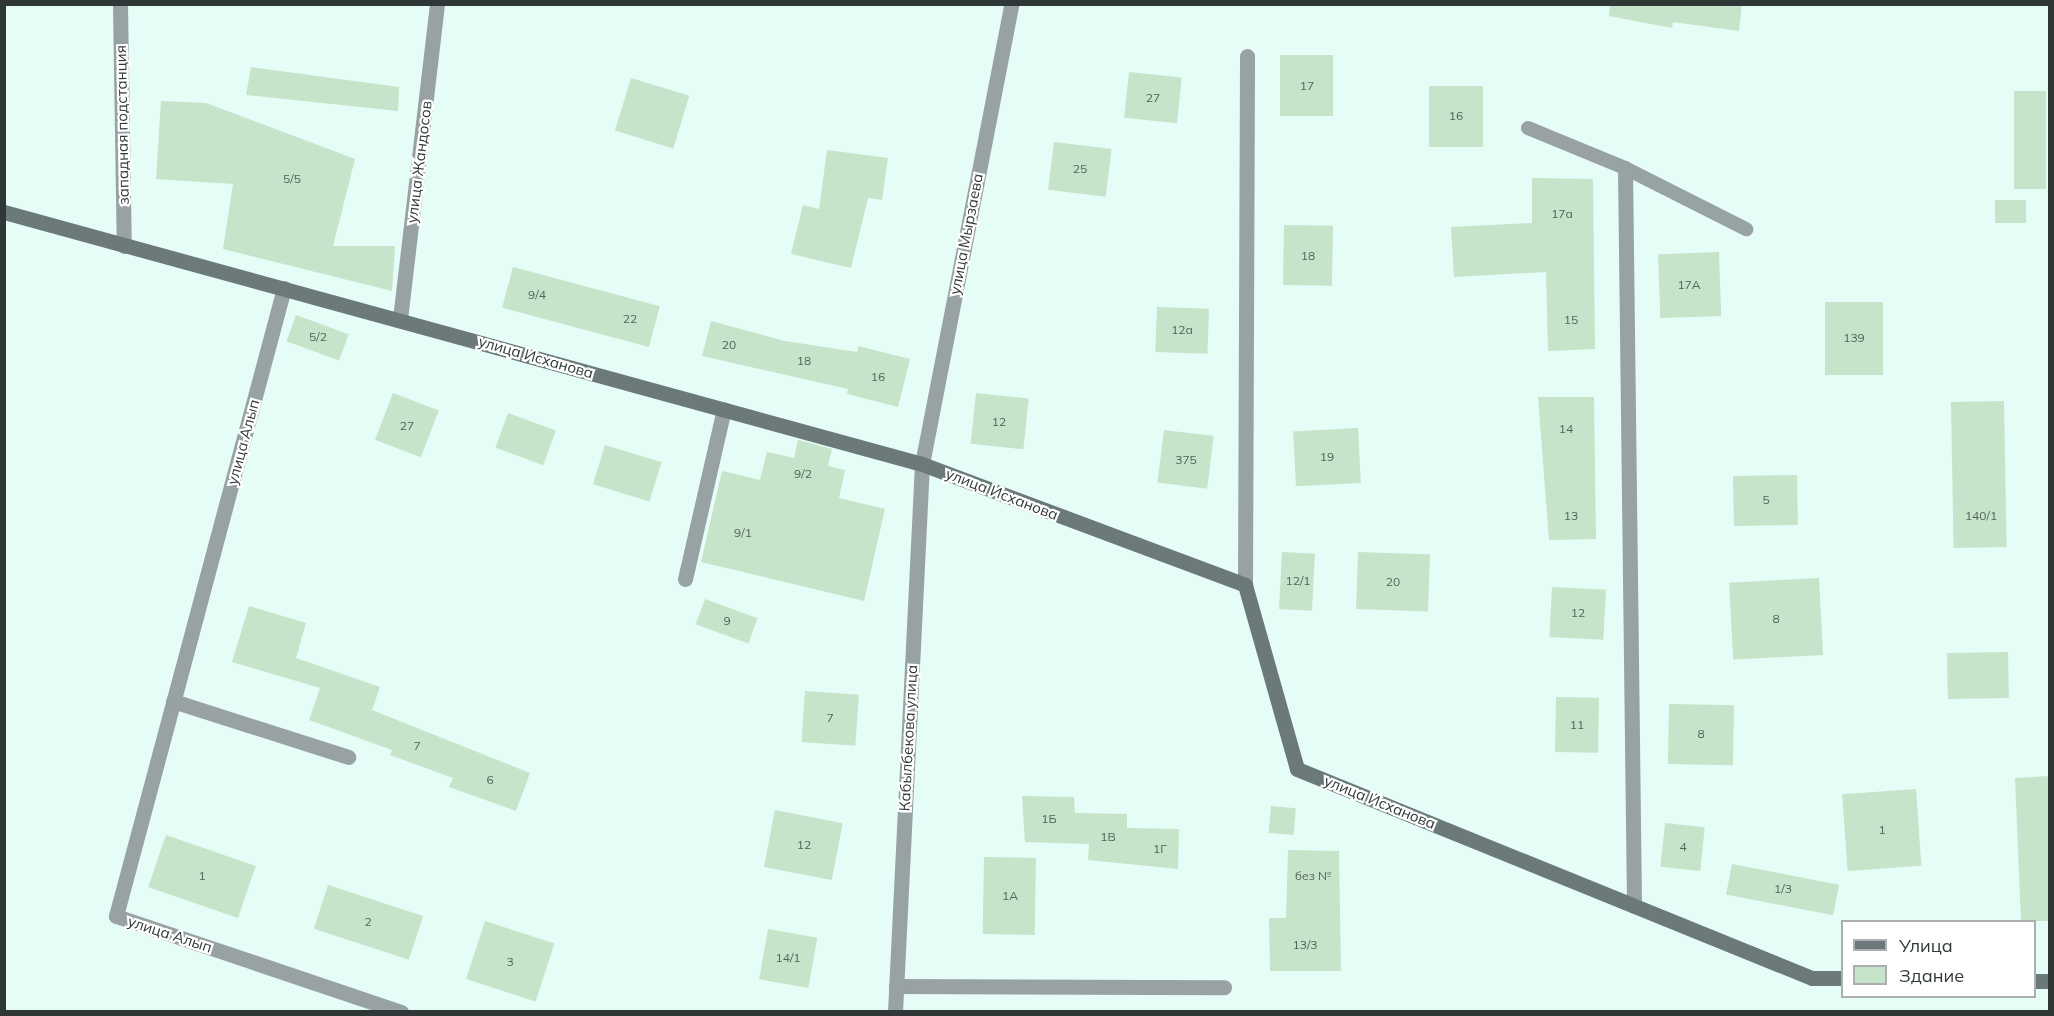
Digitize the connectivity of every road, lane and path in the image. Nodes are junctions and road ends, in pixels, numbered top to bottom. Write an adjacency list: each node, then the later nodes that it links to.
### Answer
1 (120, 4): 9 (street, западная подстанция)
2 (437, 4): 11 (street, улица Жандосов)
3 (1011, 4): 13 (street, улица Мырзаева)
4 (1247, 56): 15 (street)
5 (1528, 128): 6 (lane)
6 (1625, 168): 8 (lane); 18 (street)
7 (4, 212): 9 (main road, улица Исханова)
8 (1746, 229)
9 (124, 246): 10 (main road, улица Исханова)
10 (284, 288): 11 (main road, улица Исханова); 16 (street, улица Алып)
11 (400, 319): 12 (main road, улица Исханова)
12 (724, 409): 13 (main road, улица Исханова); 14 (street)
13 (922, 464): 15 (main road, улица Исханова); 20 (street, Кабылбекова улица)
14 (685, 579)
15 (1245, 585): 18 (main road, улица Исханова)
16 (173, 701): 17 (street); 22 (street, улица Алып)
17 (348, 757)
18 (1634, 906): 19 (main road, улица Исханова)
19 (1841, 978)
20 (896, 986): 21 (street); 23 (street, Кабылбекова улица)
21 (1224, 987)
22 (401, 1011)
23 (895, 1011)

